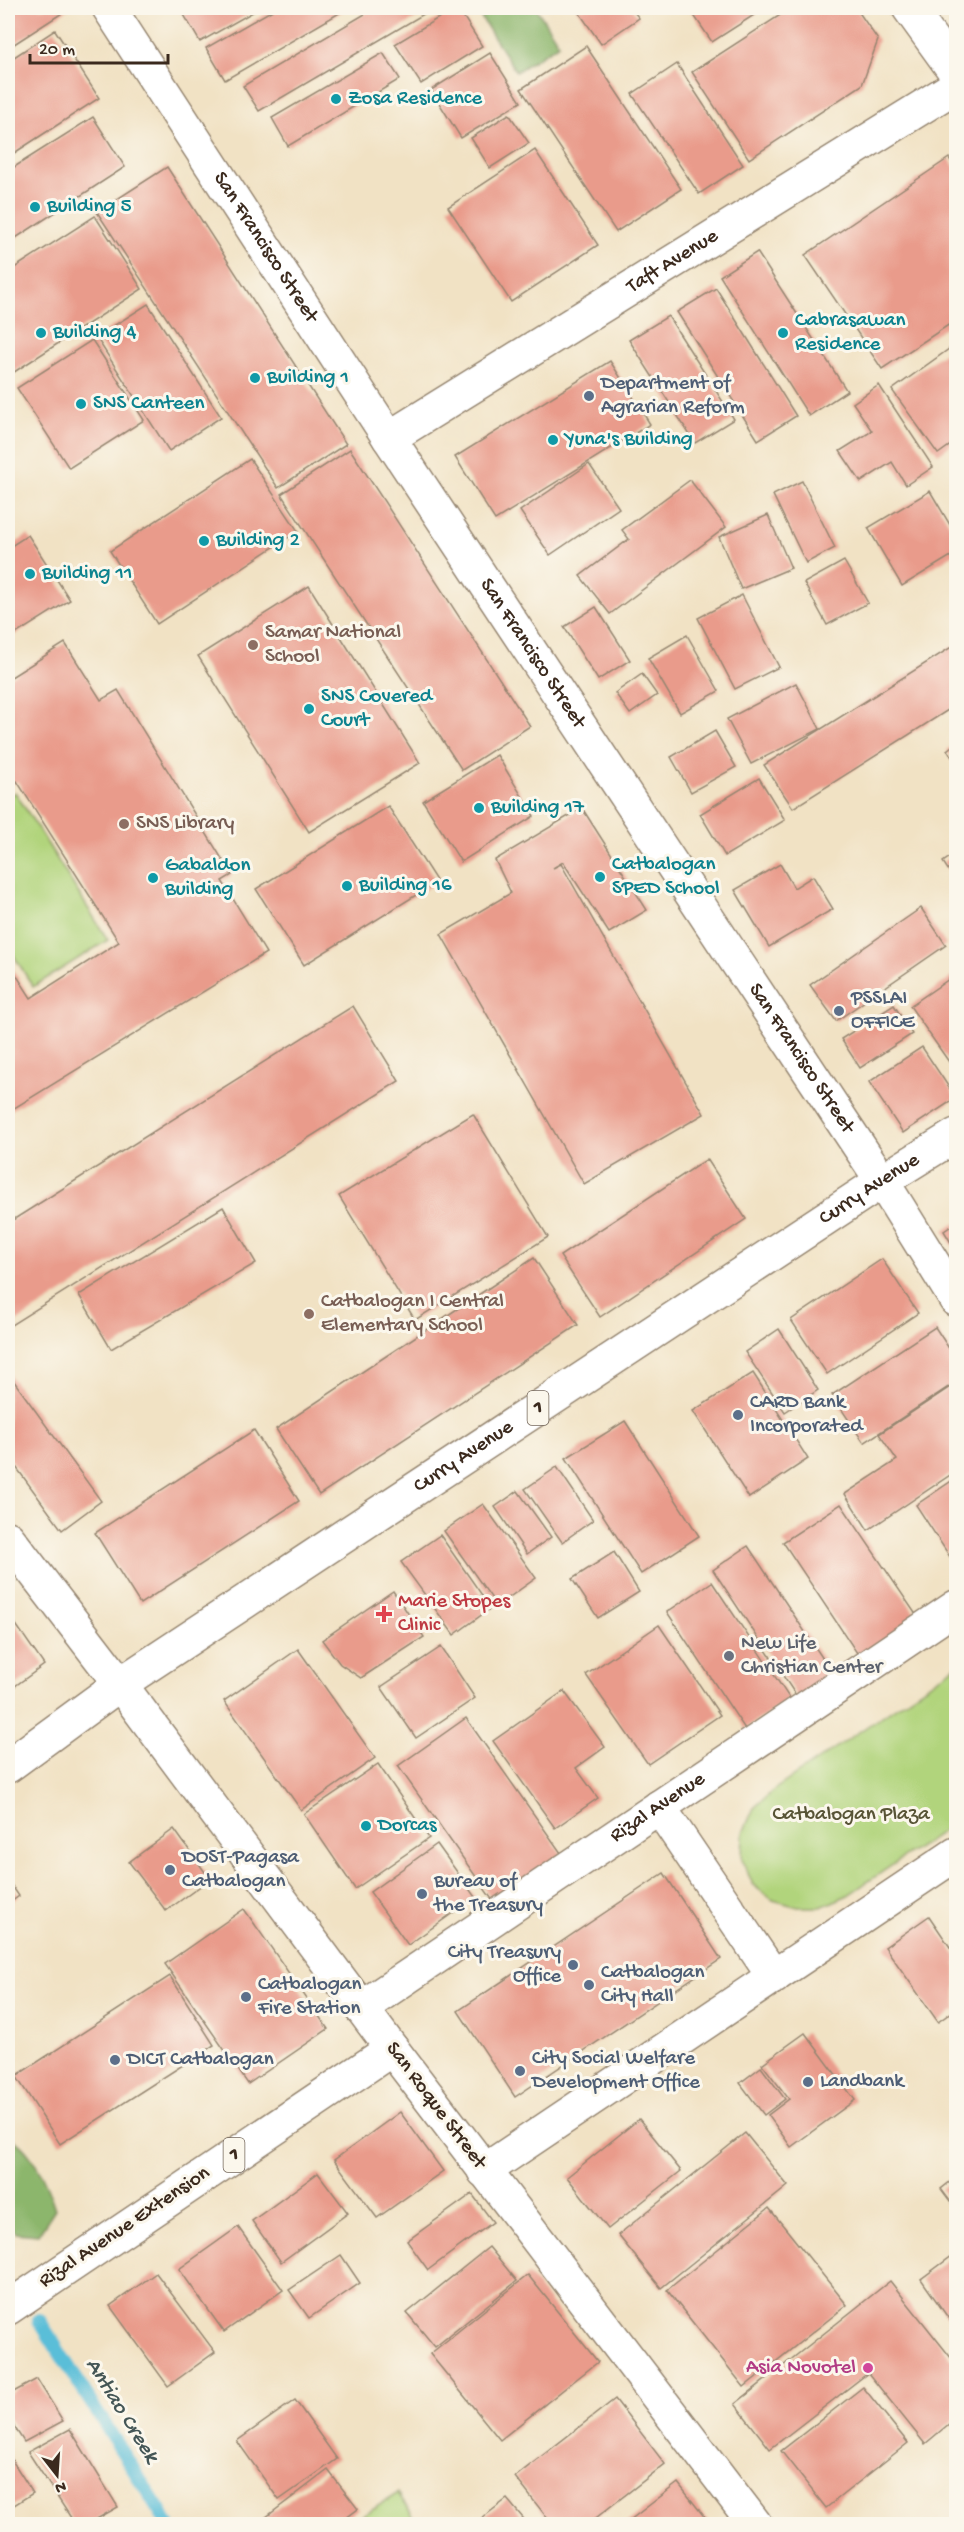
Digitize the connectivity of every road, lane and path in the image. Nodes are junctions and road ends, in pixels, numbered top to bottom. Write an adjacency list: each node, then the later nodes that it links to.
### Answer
1 (109, 8): 5 (street, San Francisco Street)
2 (909, 8): 3 (street)
3 (957, 73)
4 (957, 86): 5 (street, Taft Avenue)
5 (389, 438): 7 (street, San Francisco Street)
6 (957, 1134): 7 (street, Curry Avenue / 1)
7 (882, 1181): 8 (street, San Francisco Street); 11 (street, Curry Avenue / 1)
8 (957, 1300)
9 (8, 1538): 11 (street, San Roque Street)
10 (957, 1606): 13 (street, Rizal Avenue)
11 (120, 1684): 12 (street, Curry Avenue); 16 (street, San Roque Street)
12 (8, 1766)
13 (659, 1807): 15 (street); 16 (street, Rizal Avenue)
14 (957, 1854): 15 (street)
15 (774, 1977): 18 (street)
16 (362, 2008): 17 (street, San Roque Street)
17 (392, 2049): 18 (street, San Roque Street); 19 (street, Rizal Avenue Extension / 1)
18 (484, 2171): 20 (street, San Roque Street)
19 (8, 2308)
20 (755, 2524)

